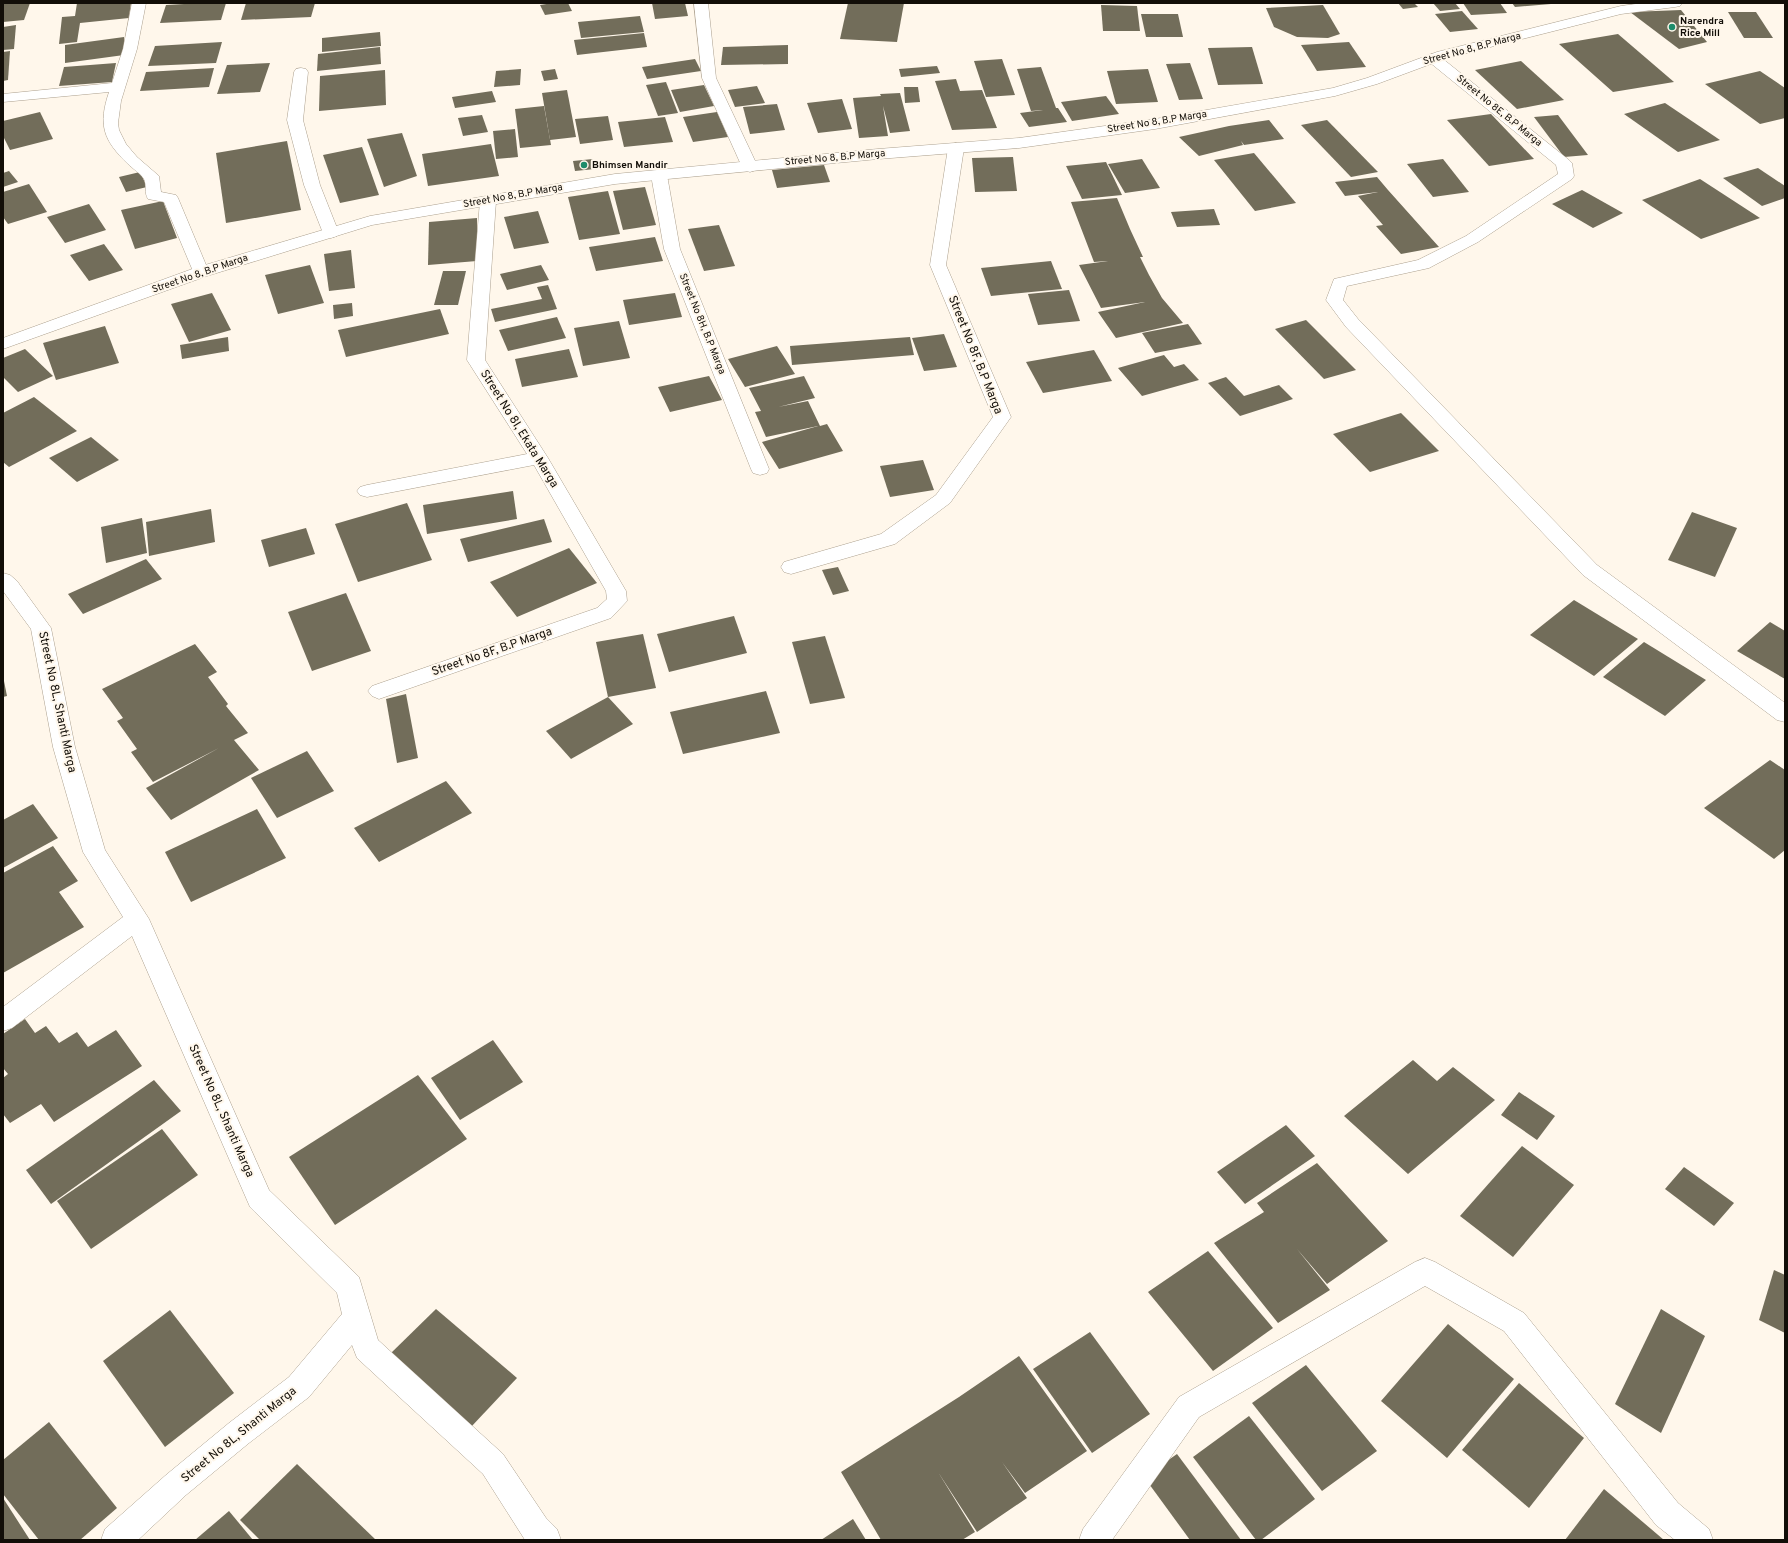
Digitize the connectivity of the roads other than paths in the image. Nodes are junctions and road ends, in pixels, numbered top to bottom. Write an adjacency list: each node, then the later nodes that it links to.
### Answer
1 (139, 3): 7 (street)
2 (701, 3): 10 (street)
3 (1675, 3): 4 (street, Street No 8, B.P Marga)
4 (1622, 7): 5 (street, Street No 8, B.P Marga)
5 (1433, 58): 9 (street, Street No 8, B.P Marga); 23 (street, Street No 8E, B.P Marga)
6 (301, 72): 13 (street)
7 (118, 88): 8 (street); 14 (street)
8 (3, 98)
9 (956, 148): 10 (street, Street No 8, B.P Marga); 19 (street, Street No 8F, B.P Marga)
10 (750, 167): 11 (street, Street No 8, B.P Marga)
11 (659, 175): 12 (street, Street No 8, B.P Marga); 17 (street, Street No 8H, B.P Marga)
12 (488, 201): 13 (street, Street No 8, B.P Marga); 16 (street, Street No 8I, Ekata Marga)
13 (330, 233): 14 (street, Street No 8, B.P Marga)
14 (201, 272): 15 (street, Street No 8, B.P Marga)
15 (3, 344)
16 (539, 458): 18 (street); 21 (street, Street No 8I, Ekata Marga)
17 (760, 469)
18 (367, 492)
19 (790, 567)
20 (5, 585): 24 (street, Street No 8L, Shanti Marga)
21 (604, 612): 22 (street, Street No 8F, B.P Marga)
22 (379, 691)
23 (1785, 714)
24 (137, 919): 25 (street); 26 (street, Street No 8L, Shanti Marga)
25 (3, 1021)
26 (357, 1318): 27 (street, Street No 8L, Shanti Marga); 28 (street)
27 (116, 1540)
28 (546, 1540)
29 (1094, 1540): 30 (street)
30 (1698, 1540)

